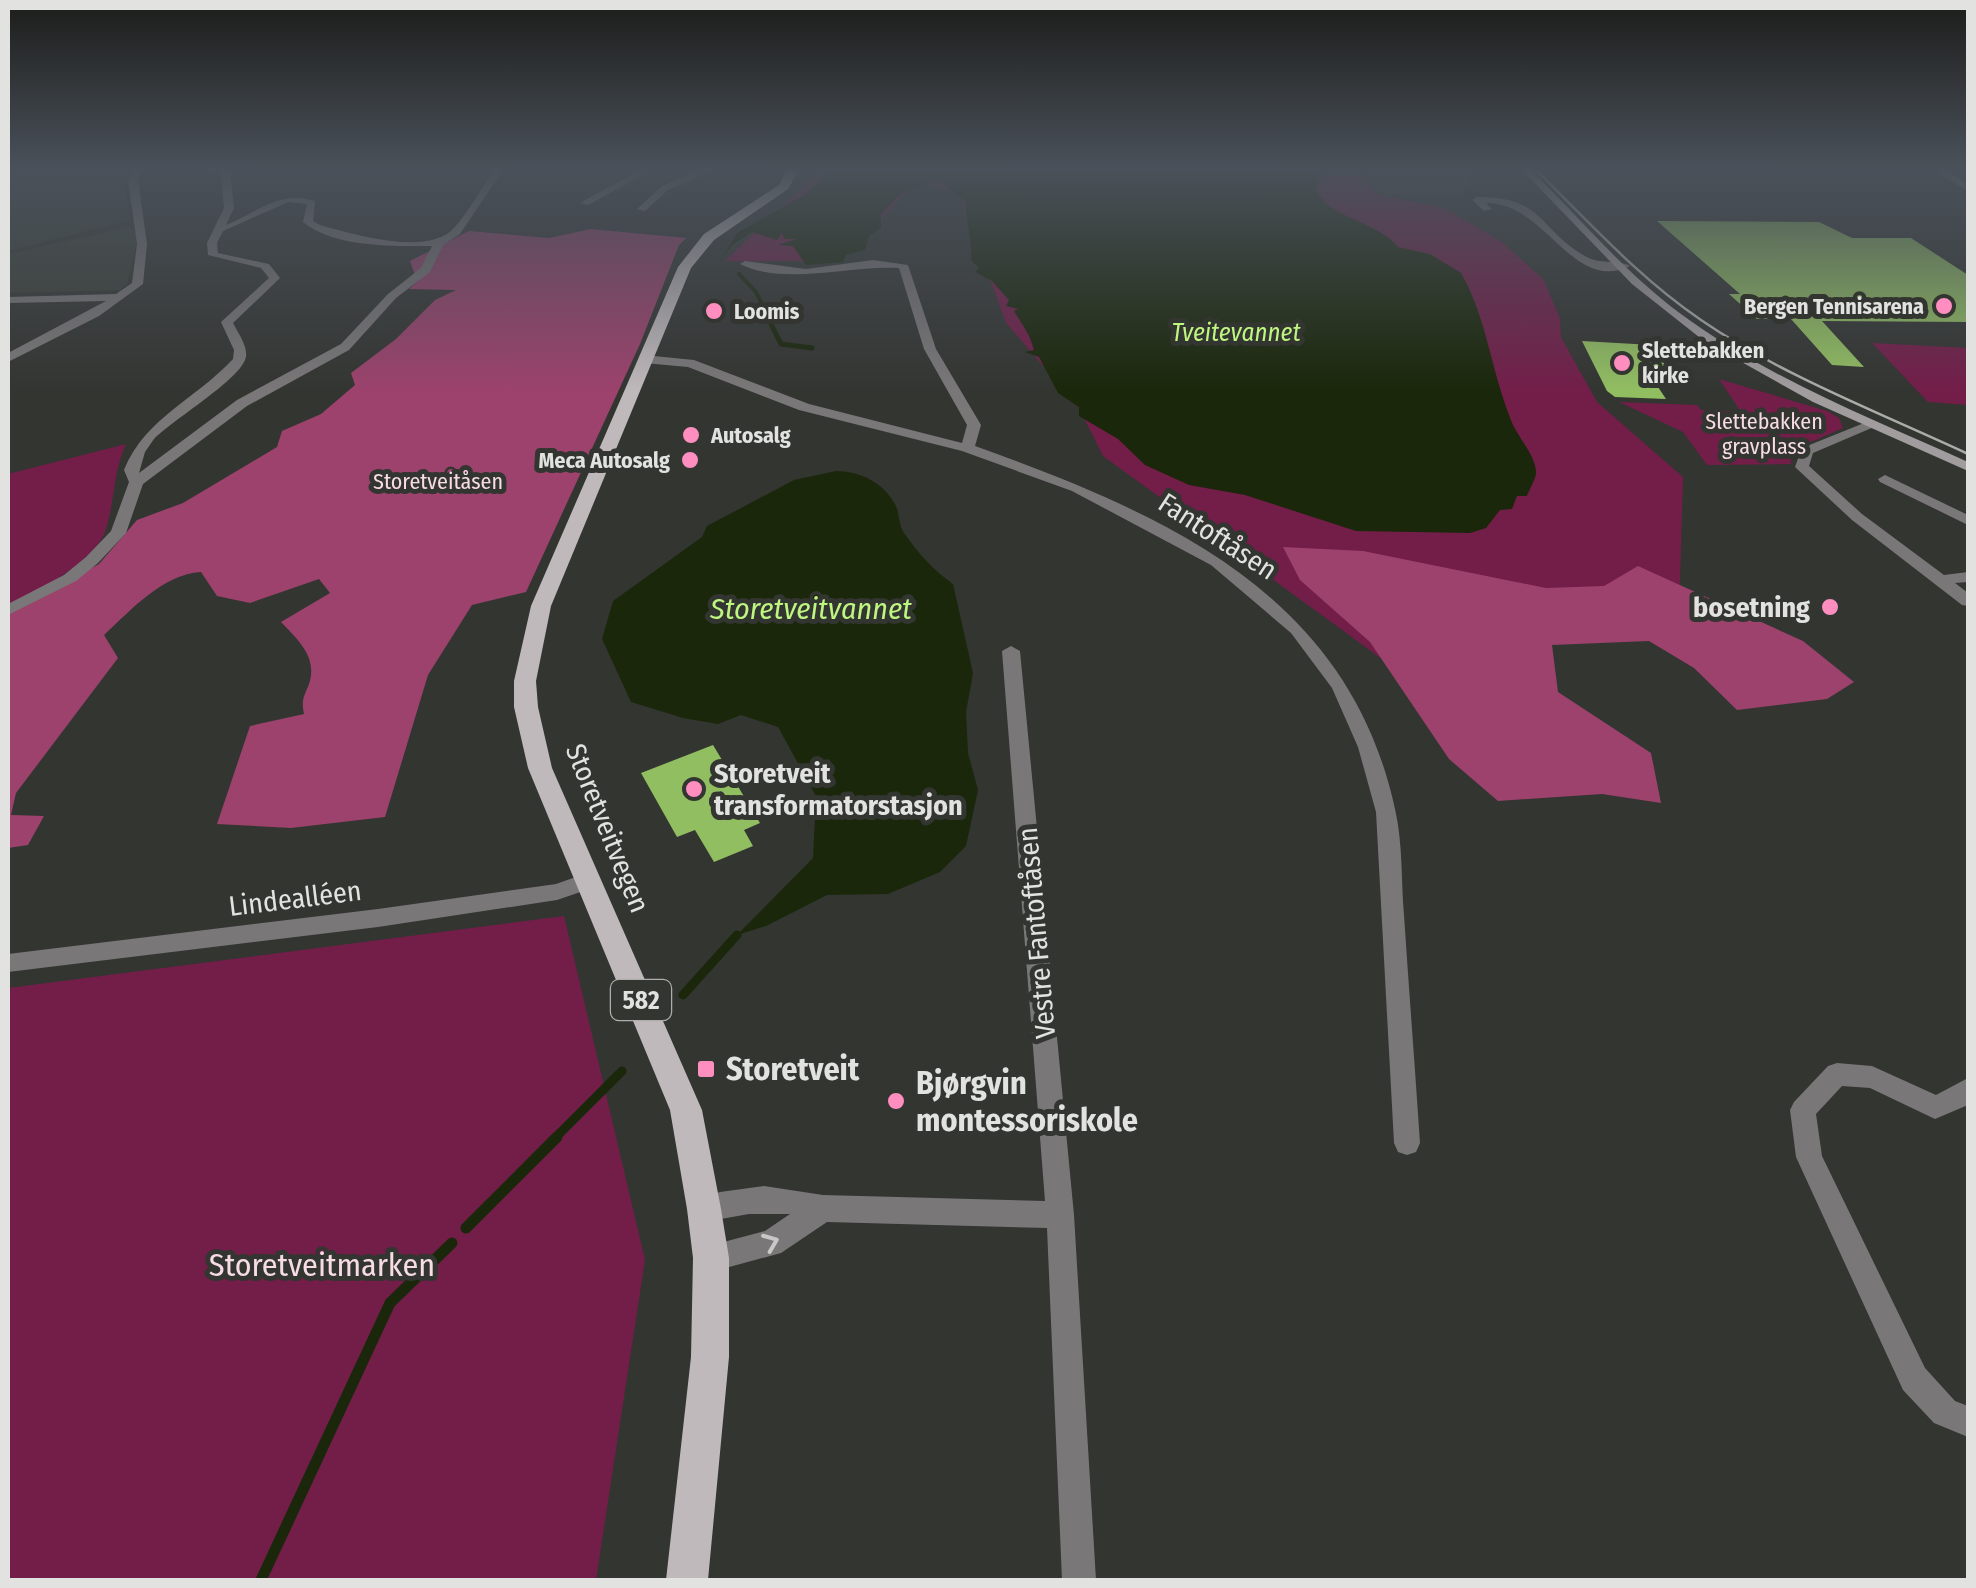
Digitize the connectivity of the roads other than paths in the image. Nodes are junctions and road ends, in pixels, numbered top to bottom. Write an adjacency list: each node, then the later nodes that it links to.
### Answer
1 (141, 244): 9 (street)
2 (212, 244): 17 (street)
3 (438, 244): 17 (street)
4 (703, 244): 12 (main road, Storetveitvegen / 582)
5 (1569, 244): 8 (street)
6 (1602, 244): 8 (main road)
7 (745, 264): 14 (street)
8 (1624, 266): 13 (main road)
9 (122, 298): 10 (street); 11 (street)
10 (8, 300)
11 (8, 358)
12 (642, 365): 14 (street, Fantoftåsen); 24 (main road, Storetveitvegen / 582)
13 (1874, 424): 15 (main road); 20 (street)
14 (967, 448): 27 (street, Fantoftåsen)
15 (1968, 467)
16 (1885, 479): 18 (street)
17 (136, 482): 22 (street)
18 (1968, 521)
19 (1968, 577): 20 (street)
20 (1942, 580): 21 (street)
21 (1968, 601)
22 (8, 610)
23 (1011, 651): 30 (street, Vestre Fantoftåsen)
24 (587, 881): 25 (street, Lindealléen); 29 (main road, Storetveitvegen / 582)
25 (8, 963)
26 (1968, 1089): 32 (street)
27 (1407, 1143)
28 (823, 1208): 29 (street); 30 (street); 31 (street, one-way to 28)
29 (704, 1210): 31 (main road, Storetveitvegen / 582)
30 (1060, 1215): 34 (street, Vestre Fantoftåsen)
31 (711, 1258): 33 (main road, Storetveitvegen / 582)
32 (1968, 1420)
33 (687, 1580)
34 (1079, 1580)

